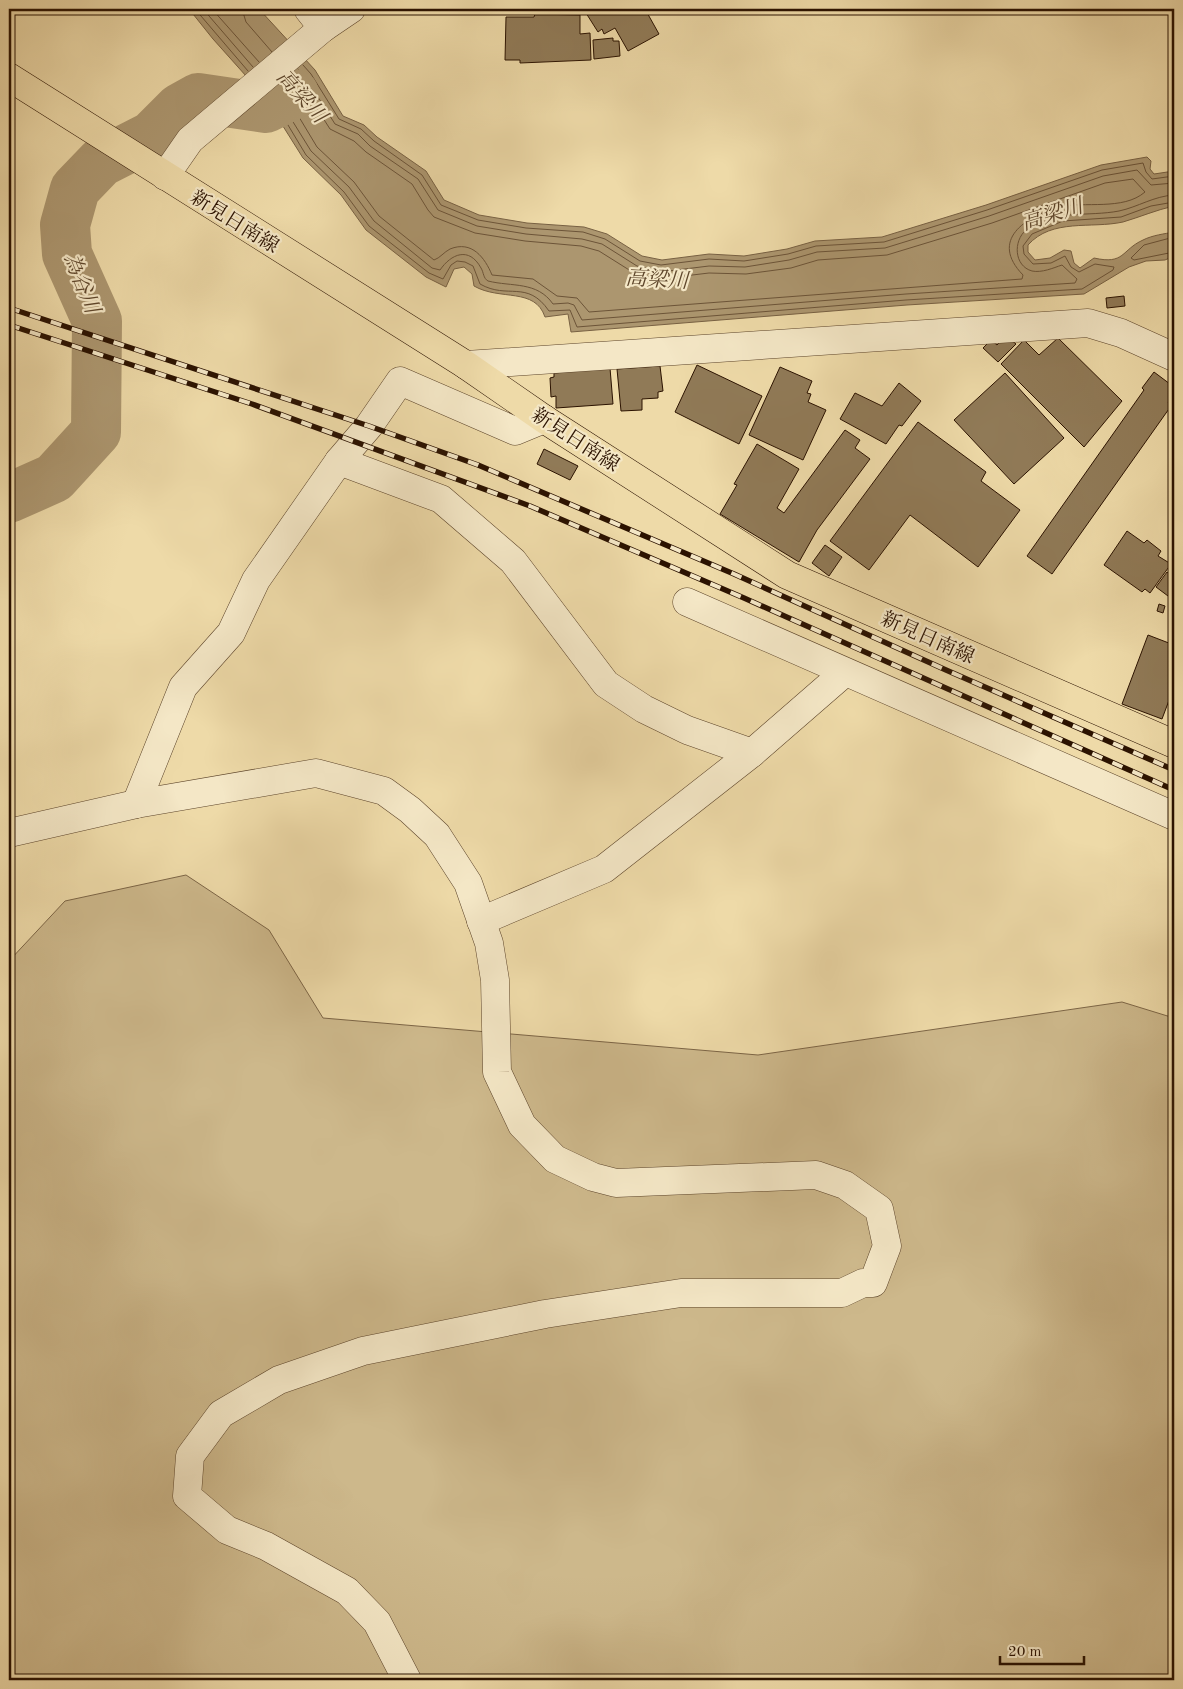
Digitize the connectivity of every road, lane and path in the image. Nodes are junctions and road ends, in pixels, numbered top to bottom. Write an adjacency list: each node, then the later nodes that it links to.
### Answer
1 (351, 9): 2 (street)
2 (315, 19): 4 (street)
3 (9, 78): 4 (main road, 新見日南線)
4 (165, 176): 6 (main road, 新見日南線)
5 (1174, 357): 6 (street)
6 (466, 365): 7 (main road, 新見日南線)
7 (544, 419): 8 (street); 11 (main road, 新見日南線)
8 (339, 461): 12 (street); 13 (street)
9 (687, 602): 10 (street)
10 (844, 673): 12 (street); 14 (street)
11 (1174, 744)
12 (752, 753): 16 (street)
13 (136, 804): 15 (street); 16 (street)
14 (1174, 816)
15 (9, 833)
16 (481, 921): 17 (street)
17 (407, 1680)

